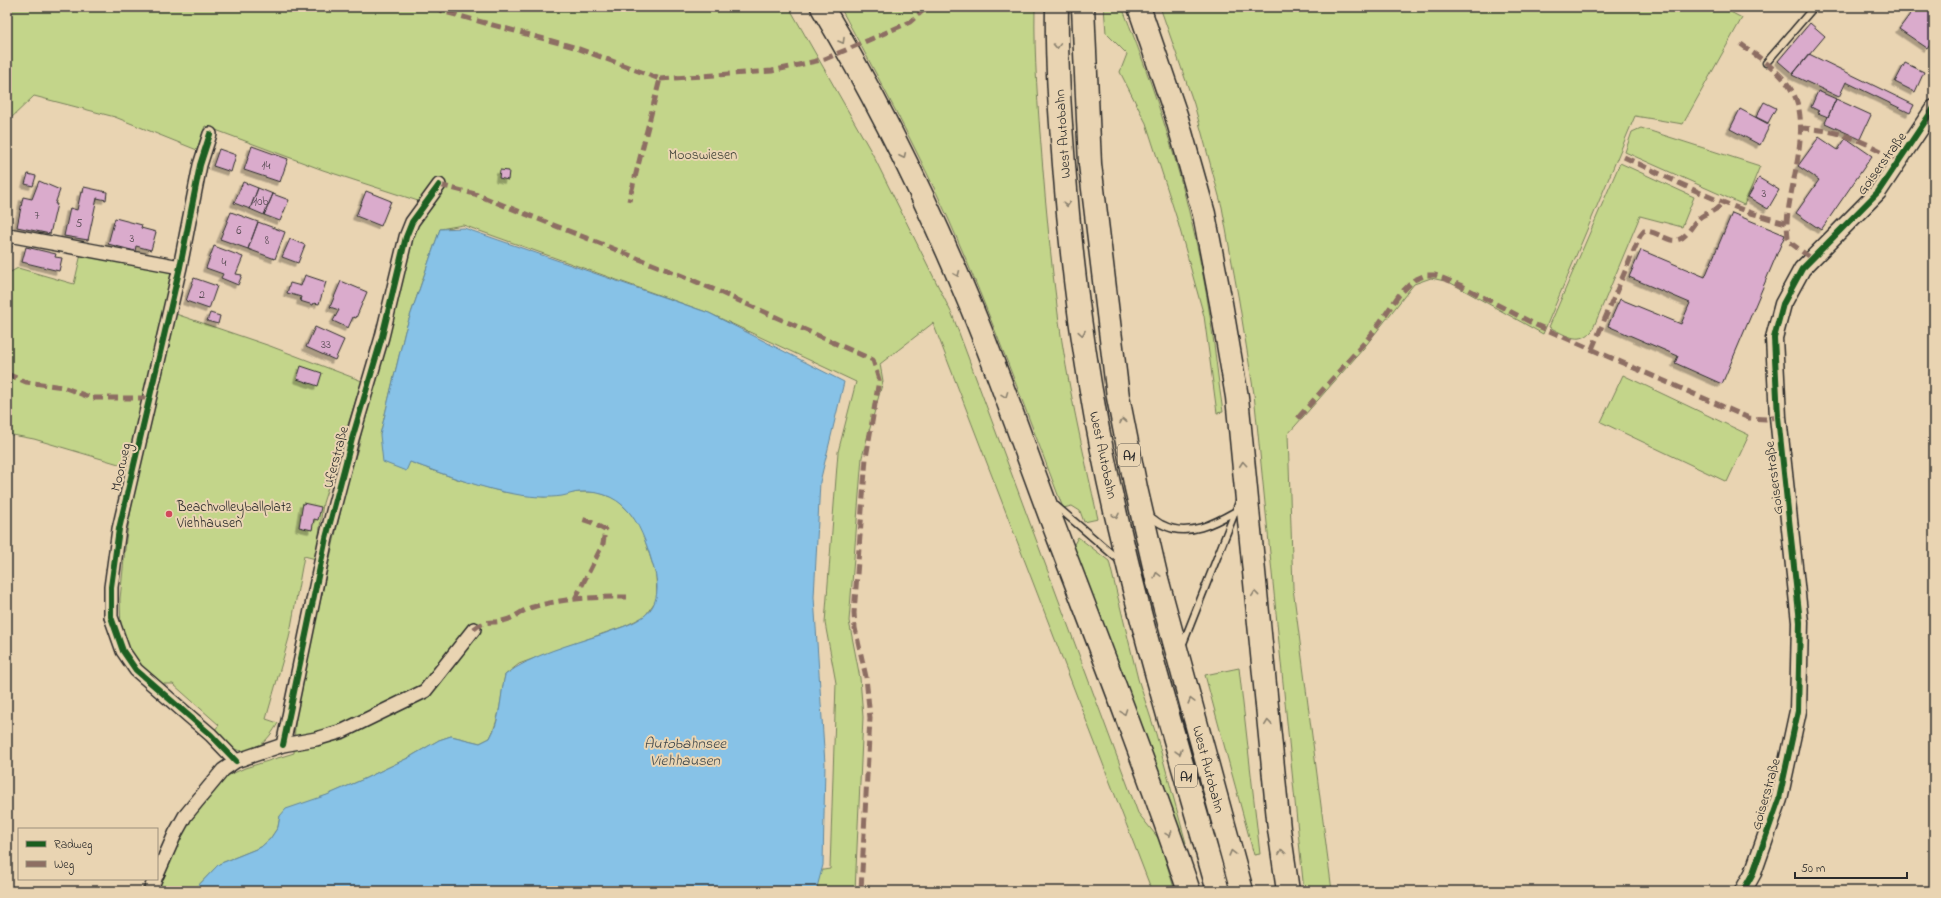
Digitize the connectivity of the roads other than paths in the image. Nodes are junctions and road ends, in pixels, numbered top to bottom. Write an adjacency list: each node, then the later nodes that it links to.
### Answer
1 (822, 7): 13 (highway, one-way to 13)
2 (1057, 7): 16 (highway, West Autobahn / A1, one-way to 16)
3 (1083, 7): 14 (highway, West Autobahn / A1, one-way to 3)
4 (1140, 7): 12 (highway, one-way to 4)
5 (1814, 7): 6 (lane)
6 (1766, 63)
7 (1934, 108): 28 (street, Goiserstraße)
8 (210, 134): 11 (street, Moorweg)
9 (438, 185): 19 (street, Uferstraße)
10 (14, 236): 11 (street)
11 (180, 267): 20 (street, Moorweg)
12 (1244, 486): 15 (lane); 27 (highway, one-way to 12)
13 (1042, 494): 16 (lane); 24 (highway, one-way to 24)
14 (1140, 504): 15 (lane); 18 (highway, West Autobahn / A1, one-way to 14)
15 (1236, 511): 18 (lane)
16 (1130, 570): 25 (highway, West Autobahn / A1, one-way to 25)
17 (474, 629): 19 (street)
18 (1178, 655): 26 (highway, West Autobahn / A1, one-way to 18)
19 (283, 745): 20 (street)
20 (236, 761): 21 (street)
21 (158, 873)
22 (155, 880): 23 (street)
23 (150, 891)
24 (1189, 891)
25 (1218, 891)
26 (1242, 891)
27 (1288, 891)
28 (1743, 891)

